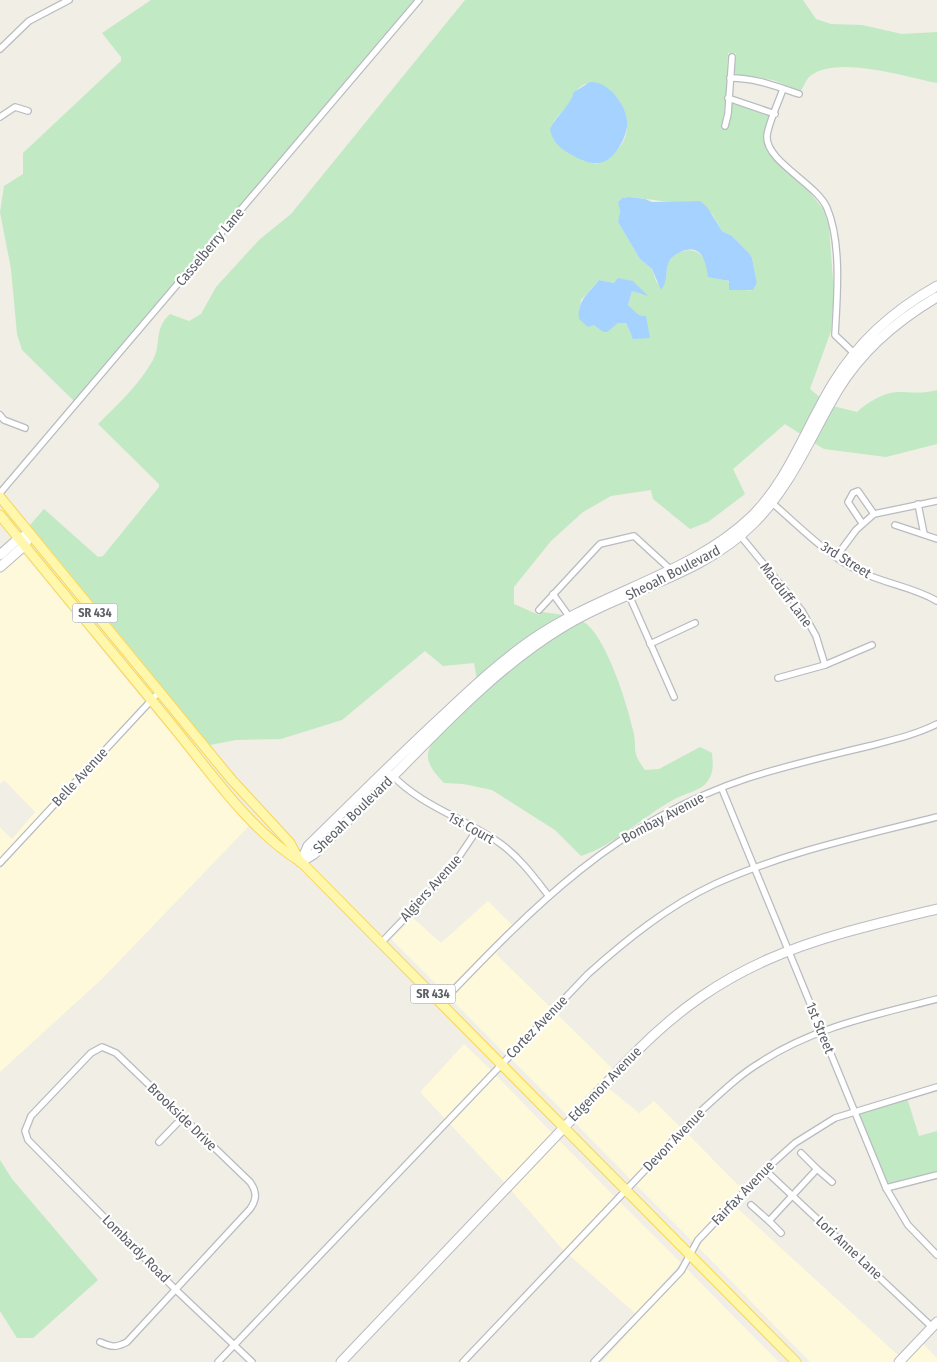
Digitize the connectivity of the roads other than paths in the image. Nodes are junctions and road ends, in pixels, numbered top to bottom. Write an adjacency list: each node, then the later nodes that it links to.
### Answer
1 (54, 0): 4 (street)
2 (69, 0): 4 (street)
3 (419, 0): 20 (street, Casselberry Lane)
4 (58, 6): 5 (street)
5 (0, 49)
6 (732, 57): 7 (street)
7 (730, 78): 8 (street); 10 (street)
8 (783, 89): 9 (street); 12 (street)
9 (800, 94)
10 (728, 98): 12 (street); 14 (street)
11 (28, 111): 13 (street)
12 (775, 114): 17 (street)
13 (0, 117)
14 (725, 126)
15 (937, 286): 17 (street, Sheoah Boulevard)
16 (937, 297): 17 (street, Sheoah Boulevard)
17 (858, 356): 21 (street, Sheoah Boulevard)
18 (0, 415): 19 (street)
19 (25, 428)
20 (0, 495): 29 (main road, SR 434)
21 (770, 501): 28 (street, Sheoah Boulevard); 34 (street, 3rd Street)
22 (937, 501): 23 (street)
23 (918, 504): 24 (street); 30 (street)
24 (874, 514): 26 (street); 26 (street)
25 (0, 515): 32 (main road, SR 434)
26 (862, 523): 34 (street)
27 (896, 525): 30 (street)
28 (738, 533): 36 (street, Sheoah Boulevard); 37 (street, Sheoah Boulevard); 47 (street, Macduff Lane)
29 (30, 534): 32 (street); 46 (main road, SR 434)
30 (924, 534): 31 (street)
31 (937, 539)
32 (22, 542): 33 (street); 35 (street); 45 (main road, SR 434)
33 (0, 555)
34 (836, 557): 39 (street, 3rd Street)
35 (0, 567)
36 (670, 569): 37 (street, Sheoah Boulevard); 38 (street)
37 (628, 592): 41 (street, Sheoah Boulevard); 43 (street)
38 (553, 594): 40 (street); 41 (street)
39 (937, 601)
40 (539, 610)
41 (571, 619): 53 (street, Sheoah Boulevard); 54 (street, Sheoah Boulevard)
42 (695, 624): 43 (street)
43 (650, 644): 50 (street)
44 (872, 645): 47 (street)
45 (113, 653): 46 (main road); 51 (main road, SR 434)
46 (137, 665): 49 (main road, SR 434)
47 (825, 665): 48 (street)
48 (778, 678)
49 (159, 692): 51 (street, Belle Avenue); 58 (main road, SR 434)
50 (674, 697)
51 (151, 700): 58 (main road, SR 434); 59 (street, Belle Avenue)
52 (937, 724): 55 (street, Bombay Avenue)
53 (386, 769): 54 (street, 1st Court); 58 (street, Sheoah Boulevard)
54 (393, 776): 57 (street, 1st Court); 58 (street, Sheoah Boulevard)
55 (722, 789): 60 (street, 1st Street); 61 (street, Bombay Avenue)
56 (937, 817): 60 (street, Cortez Avenue)
57 (477, 830): 61 (street, 1st Court); 63 (street, Algiers Avenue)
58 (301, 862): 63 (main road, SR 434)
59 (0, 863)
60 (754, 868): 64 (street, 1st Street); 68 (street, Cortez Avenue)
61 (548, 895): 66 (street, Bombay Avenue)
62 (937, 908): 64 (street, Edgemon Avenue)
63 (381, 943): 66 (main road, SR 434)
64 (788, 950): 67 (street, 1st Street); 72 (street, Edgemon Avenue)
65 (937, 999): 67 (street, Devon Avenue)
66 (441, 1003): 68 (main road, SR 434)
67 (821, 1031): 70 (street, 1st Street); 81 (street, Devon Avenue)
68 (502, 1064): 72 (main road, SR 434); 91 (street, Cortez Avenue)
69 (937, 1087): 70 (street, Fairfax Avenue)
70 (854, 1111): 77 (street, Fairfax Avenue); 80 (street, 1st Street)
71 (183, 1117): 73 (street, Brookside Drive); 74 (street); 88 (street, Brookside Drive)
72 (564, 1127): 81 (main road, SR 434); 94 (street, Edgemon Avenue)
73 (25, 1131): 88 (street, Lombardy Road)
74 (159, 1142)
75 (801, 1153): 76 (street)
76 (817, 1169): 79 (street); 82 (street)
77 (765, 1170): 82 (street, Lori Anne Lane); 86 (street, Fairfax Avenue)
78 (937, 1175): 80 (street)
79 (832, 1182)
80 (886, 1188): 87 (street, 1st Street)
81 (626, 1190): 86 (main road, SR 434); 95 (street, Devon Avenue)
82 (792, 1196): 84 (street); 89 (street, Lori Anne Lane)
83 (751, 1205): 84 (street)
84 (769, 1221): 85 (street)
85 (781, 1233)
86 (690, 1254): 96 (street, Fairfax Avenue); 97 (main road, SR 434)
87 (937, 1255)
88 (176, 1290): 90 (street); 91 (street, Lombardy Road)
89 (935, 1325): 98 (street)
90 (100, 1342)
91 (234, 1345): 92 (street, Cortez Avenue); 93 (street, Lombardy Road)
92 (218, 1362)
93 (252, 1362)
94 (341, 1362)
95 (463, 1362)
96 (594, 1362)
97 (796, 1362)
98 (899, 1362)

